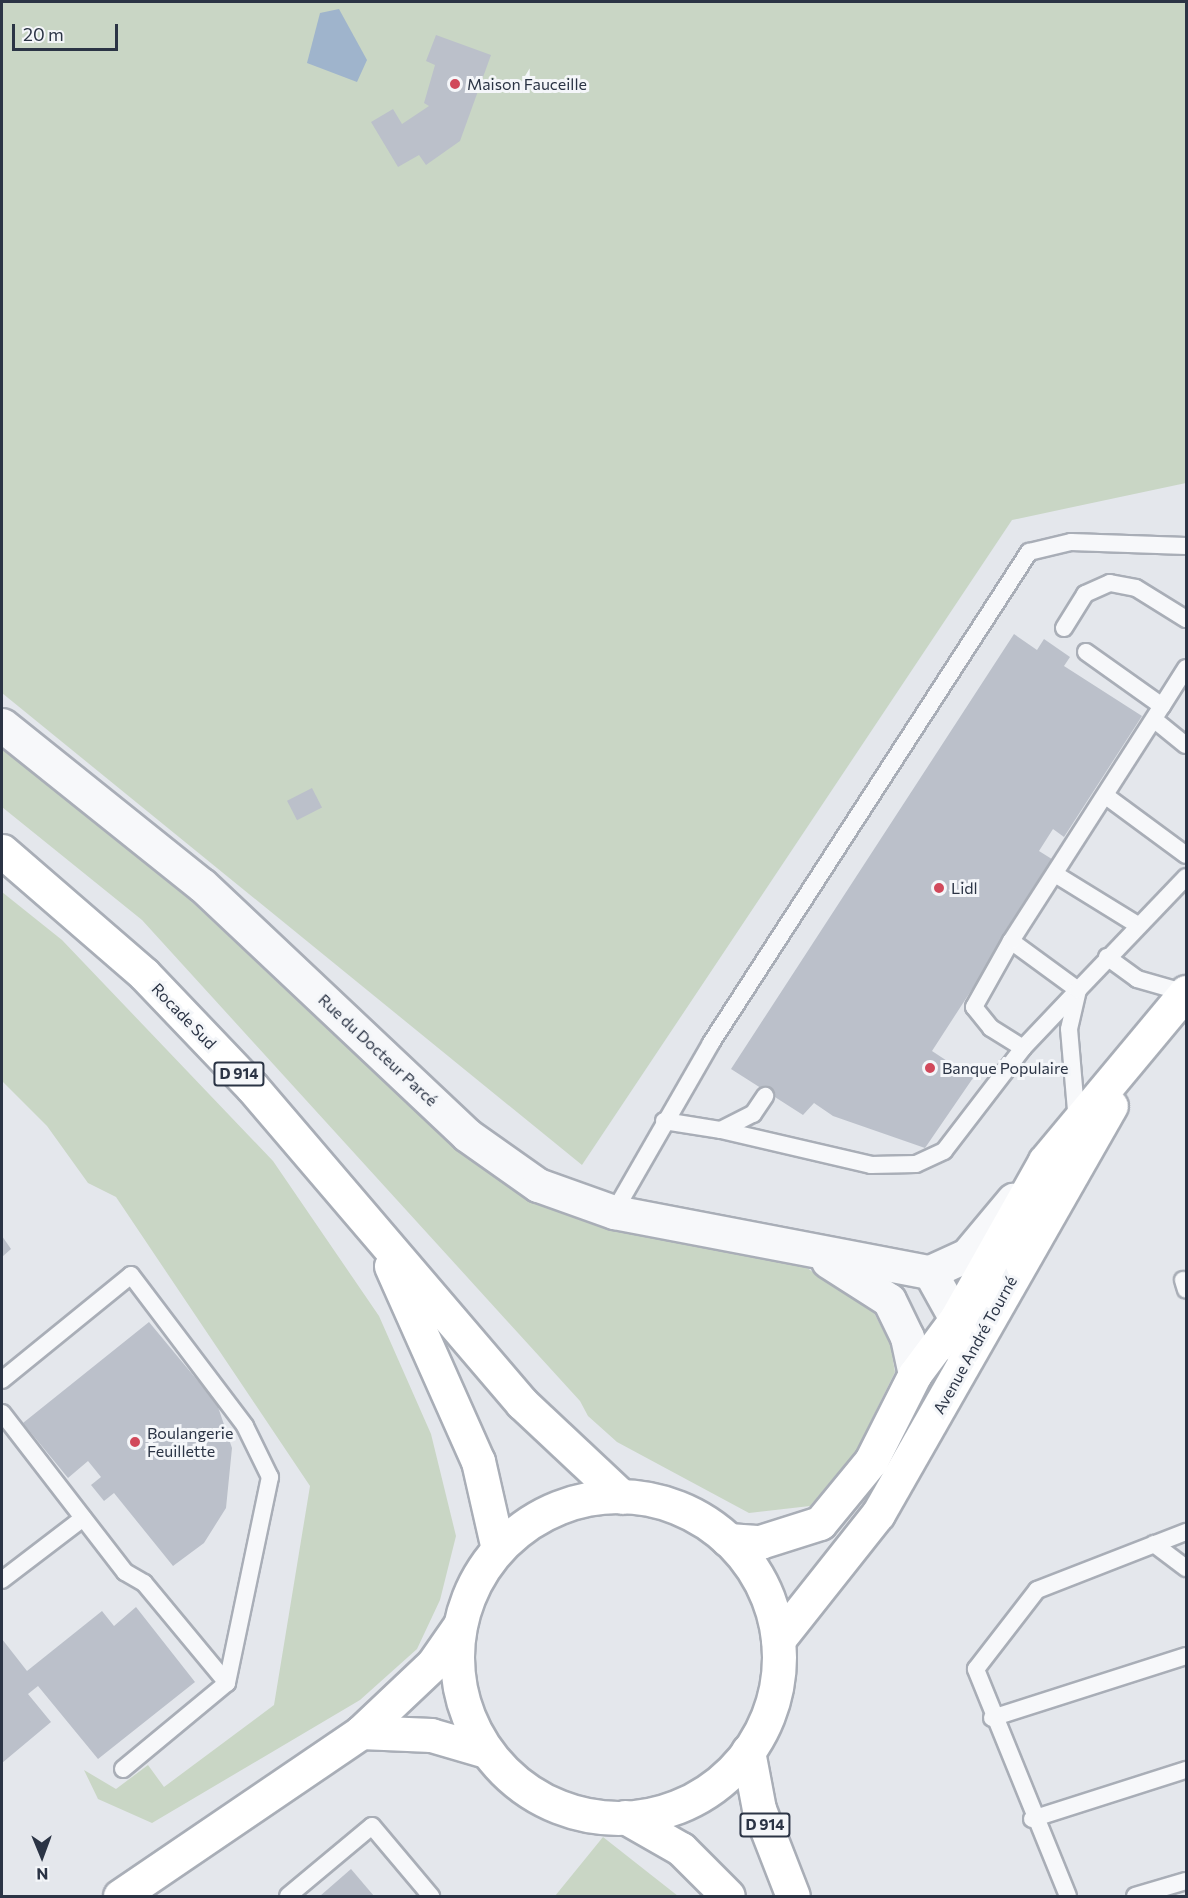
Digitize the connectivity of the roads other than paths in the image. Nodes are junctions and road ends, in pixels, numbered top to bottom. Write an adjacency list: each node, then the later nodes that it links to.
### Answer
1 (1186, 546): 22 (lane)
2 (1186, 619): 3 (lane)
3 (1064, 628)
4 (1086, 652): 6 (lane)
5 (1186, 668): 6 (lane)
6 (1159, 713): 8 (lane); 9 (lane)
7 (2, 725): 26 (street, Rue du Docteur Parcé)
8 (1186, 746)
9 (1106, 796): 11 (lane); 12 (lane)
10 (2, 850): 27 (main road, Rocade Sud / D 914)
11 (1186, 855)
12 (1055, 874): 14 (lane); 15 (lane)
13 (1186, 877): 14 (lane)
14 (1136, 924): 16 (lane)
15 (1011, 940): 17 (lane); 20 (lane)
16 (1107, 957): 17 (lane); 18 (lane)
17 (1078, 990): 20 (lane); 23 (lane)
18 (1186, 993): 19 (main road, Avenue André Tourné)
19 (1152, 1036): 23 (main road, Avenue André Tourné); 35 (main road, Avenue André Tourné)
20 (1023, 1048): 24 (lane)
21 (765, 1096): 24 (lane)
22 (664, 1121): 24 (lane); 26 (lane)
23 (1077, 1122): 25 (main road, Avenue André Tourné)
24 (721, 1130)
25 (1045, 1161): 29 (street); 30 (main road, Avenue André Tourné)
26 (614, 1212): 28 (street, Rue du Docteur Parcé)
27 (371, 1227): 34 (main road, D 914); 40 (main road, D 914)
28 (817, 1253): 29 (street, Rue du Docteur Parcé); 31 (street, Rue du Docteur Parcé)
29 (930, 1272): 30 (street)
30 (956, 1319): 31 (main road, Avenue André Tourné); 35 (street)
31 (915, 1374): 38 (main road, Avenue André Tourné)
32 (2, 1380): 46 (lane)
33 (2, 1413): 36 (lane)
34 (622, 1497): 38 (main road); 40 (main road)
35 (878, 1514): 44 (main road, Avenue André Tourné)
36 (83, 1518): 42 (lane); 46 (lane)
37 (1186, 1532): 39 (lane)
38 (728, 1540): 44 (main road)
39 (1154, 1544): 41 (lane); 47 (lane)
40 (498, 1549): 43 (main road)
41 (1186, 1568)
42 (2, 1580)
43 (460, 1625): 48 (main road); 49 (main road)
44 (778, 1640): 50 (main road)
45 (1186, 1656): 47 (lane)
46 (227, 1683): 51 (lane)
47 (992, 1718): 54 (lane)
48 (361, 1732): 49 (main road); 56 (main road)
49 (486, 1751): 53 (main road)
50 (748, 1751): 53 (main road); 60 (main road, D 914)
51 (123, 1769)
52 (1186, 1770): 54 (lane)
53 (625, 1817): 59 (main road)
54 (1032, 1818): 61 (lane)
55 (1186, 1881): 62 (lane)
56 (120, 1896)
57 (288, 1896): 58 (lane)
58 (431, 1896)
59 (728, 1896)
60 (793, 1896)
61 (1068, 1896)
62 (1135, 1896)

